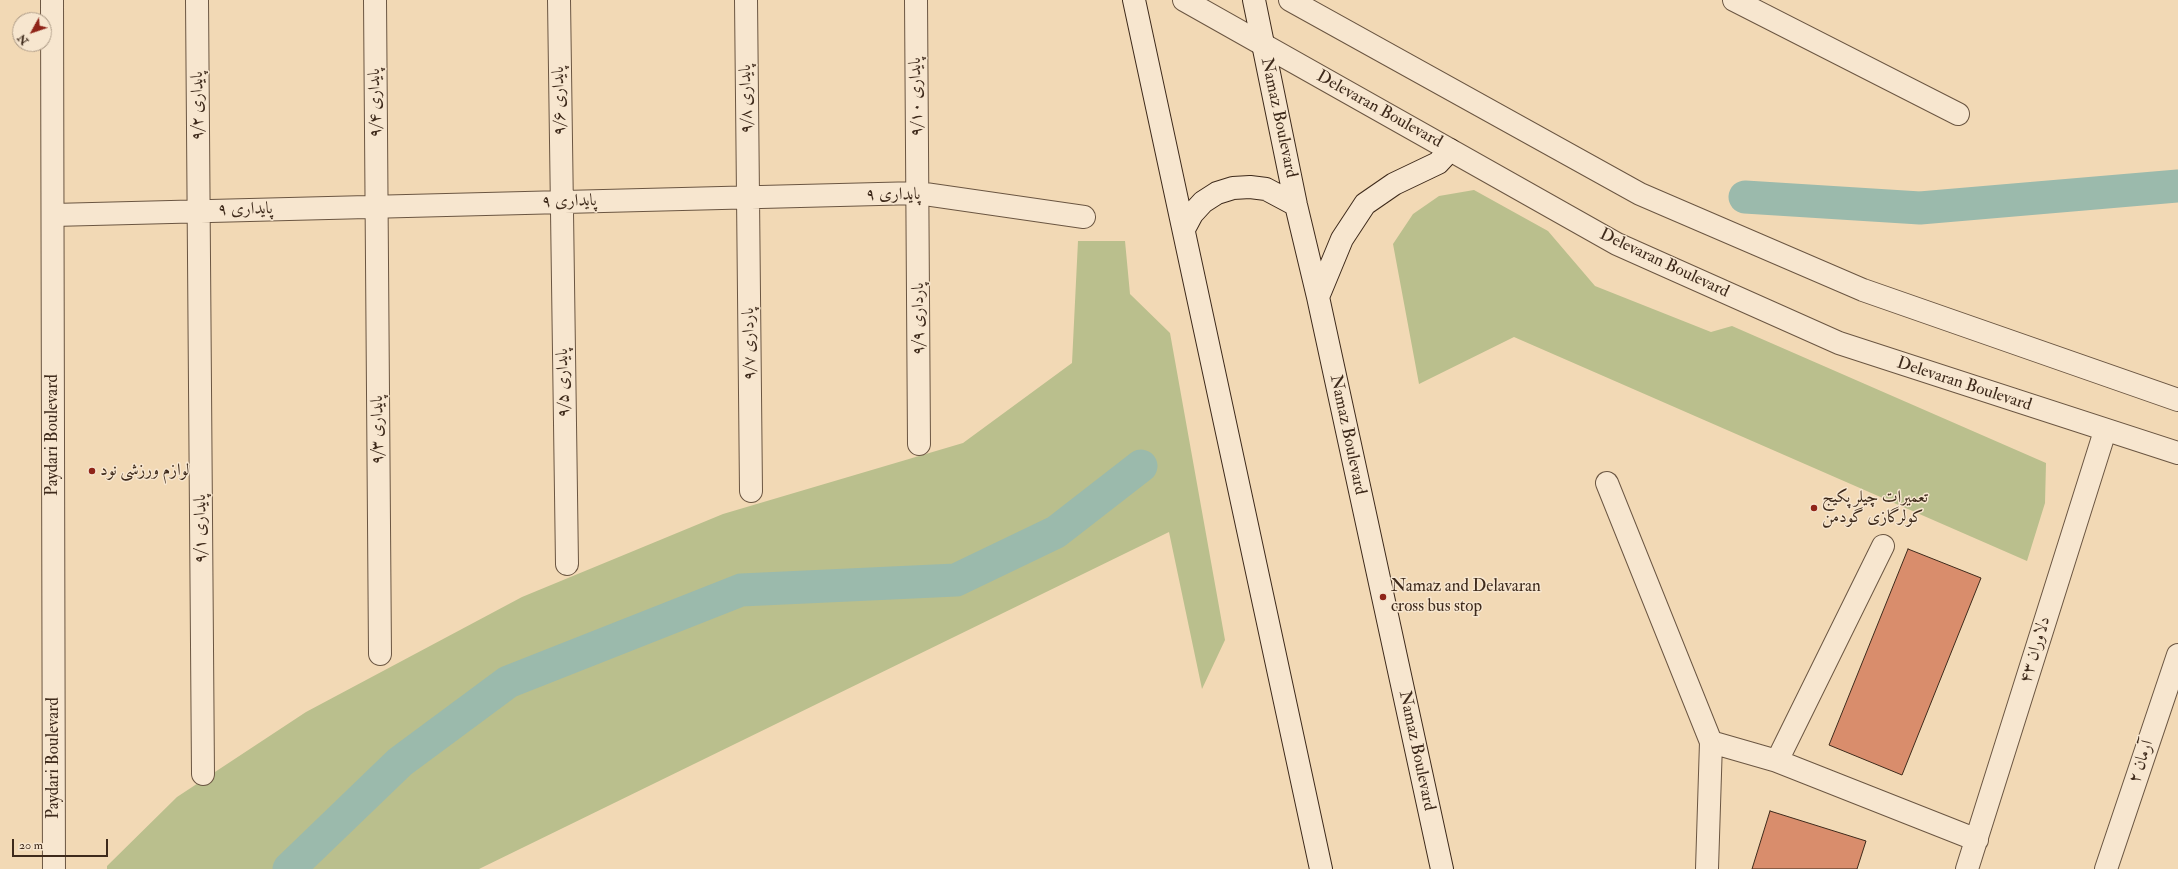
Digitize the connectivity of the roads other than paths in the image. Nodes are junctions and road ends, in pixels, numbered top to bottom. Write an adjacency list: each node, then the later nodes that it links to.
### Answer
1 (52, 0): 21 (street, Paydari Boulevard)
2 (197, 0): 20 (street, پایداری ۹/۲)
3 (374, 0): 19 (street, پایداری ۹/۴)
4 (559, 0): 17 (street, پایداری ۹/۶)
5 (746, 0): 16 (street, پایداری ۹/۸)
6 (916, 0): 15 (street, پایداری ۹/۱۰)
7 (1134, 0): 23 (street)
8 (1184, 0): 12 (street, Delevaran Boulevard)
9 (1254, 0): 12 (street, Namaz Boulevard)
10 (1290, 0): 25 (street)
11 (1734, 0): 13 (street)
12 (1263, 45): 14 (street, Delevaran Boulevard); 18 (street, Namaz Boulevard)
13 (1958, 114)
14 (1450, 150): 24 (street); 26 (street, Delevaran Boulevard)
15 (918, 193): 16 (street, پایداری ۹); 22 (street, پایداری ۹); 27 (street, پارداری ۹/۹)
16 (748, 197): 17 (street, پایداری ۹); 30 (street, پارداری ۹/۷)
17 (562, 202): 19 (street, پایداری ۹); 32 (street, پایداری ۹/۵)
18 (1296, 205): 23 (street); 24 (street, Namaz Boulevard)
19 (376, 207): 20 (street, پایداری ۹); 33 (street, پایداری ۹/۳)
20 (199, 211): 21 (street, پایداری ۹); 37 (street, پایداری ۹/۱)
21 (53, 215): 39 (street, Paydari Boulevard)
22 (1084, 217)
23 (1184, 229): 40 (street)
24 (1318, 297): 41 (street, Namaz Boulevard)
25 (2178, 400)
26 (2105, 431): 28 (street, Delevaran Boulevard); 38 (street, دلاوران ۴۳)
27 (919, 444)
28 (2178, 453)
29 (1607, 483): 35 (street)
30 (751, 491)
31 (1883, 546): 36 (street)
32 (567, 564)
33 (380, 654)
34 (2178, 655): 44 (street, آرمان ٢)
35 (1711, 742): 36 (street); 42 (street)
36 (1777, 761): 38 (street)
37 (203, 774)
38 (1977, 840): 43 (street, دلاوران ۴۳)
39 (54, 869)
40 (1322, 869)
41 (1442, 869)
42 (1708, 869)
43 (1967, 869)
44 (2106, 869)

